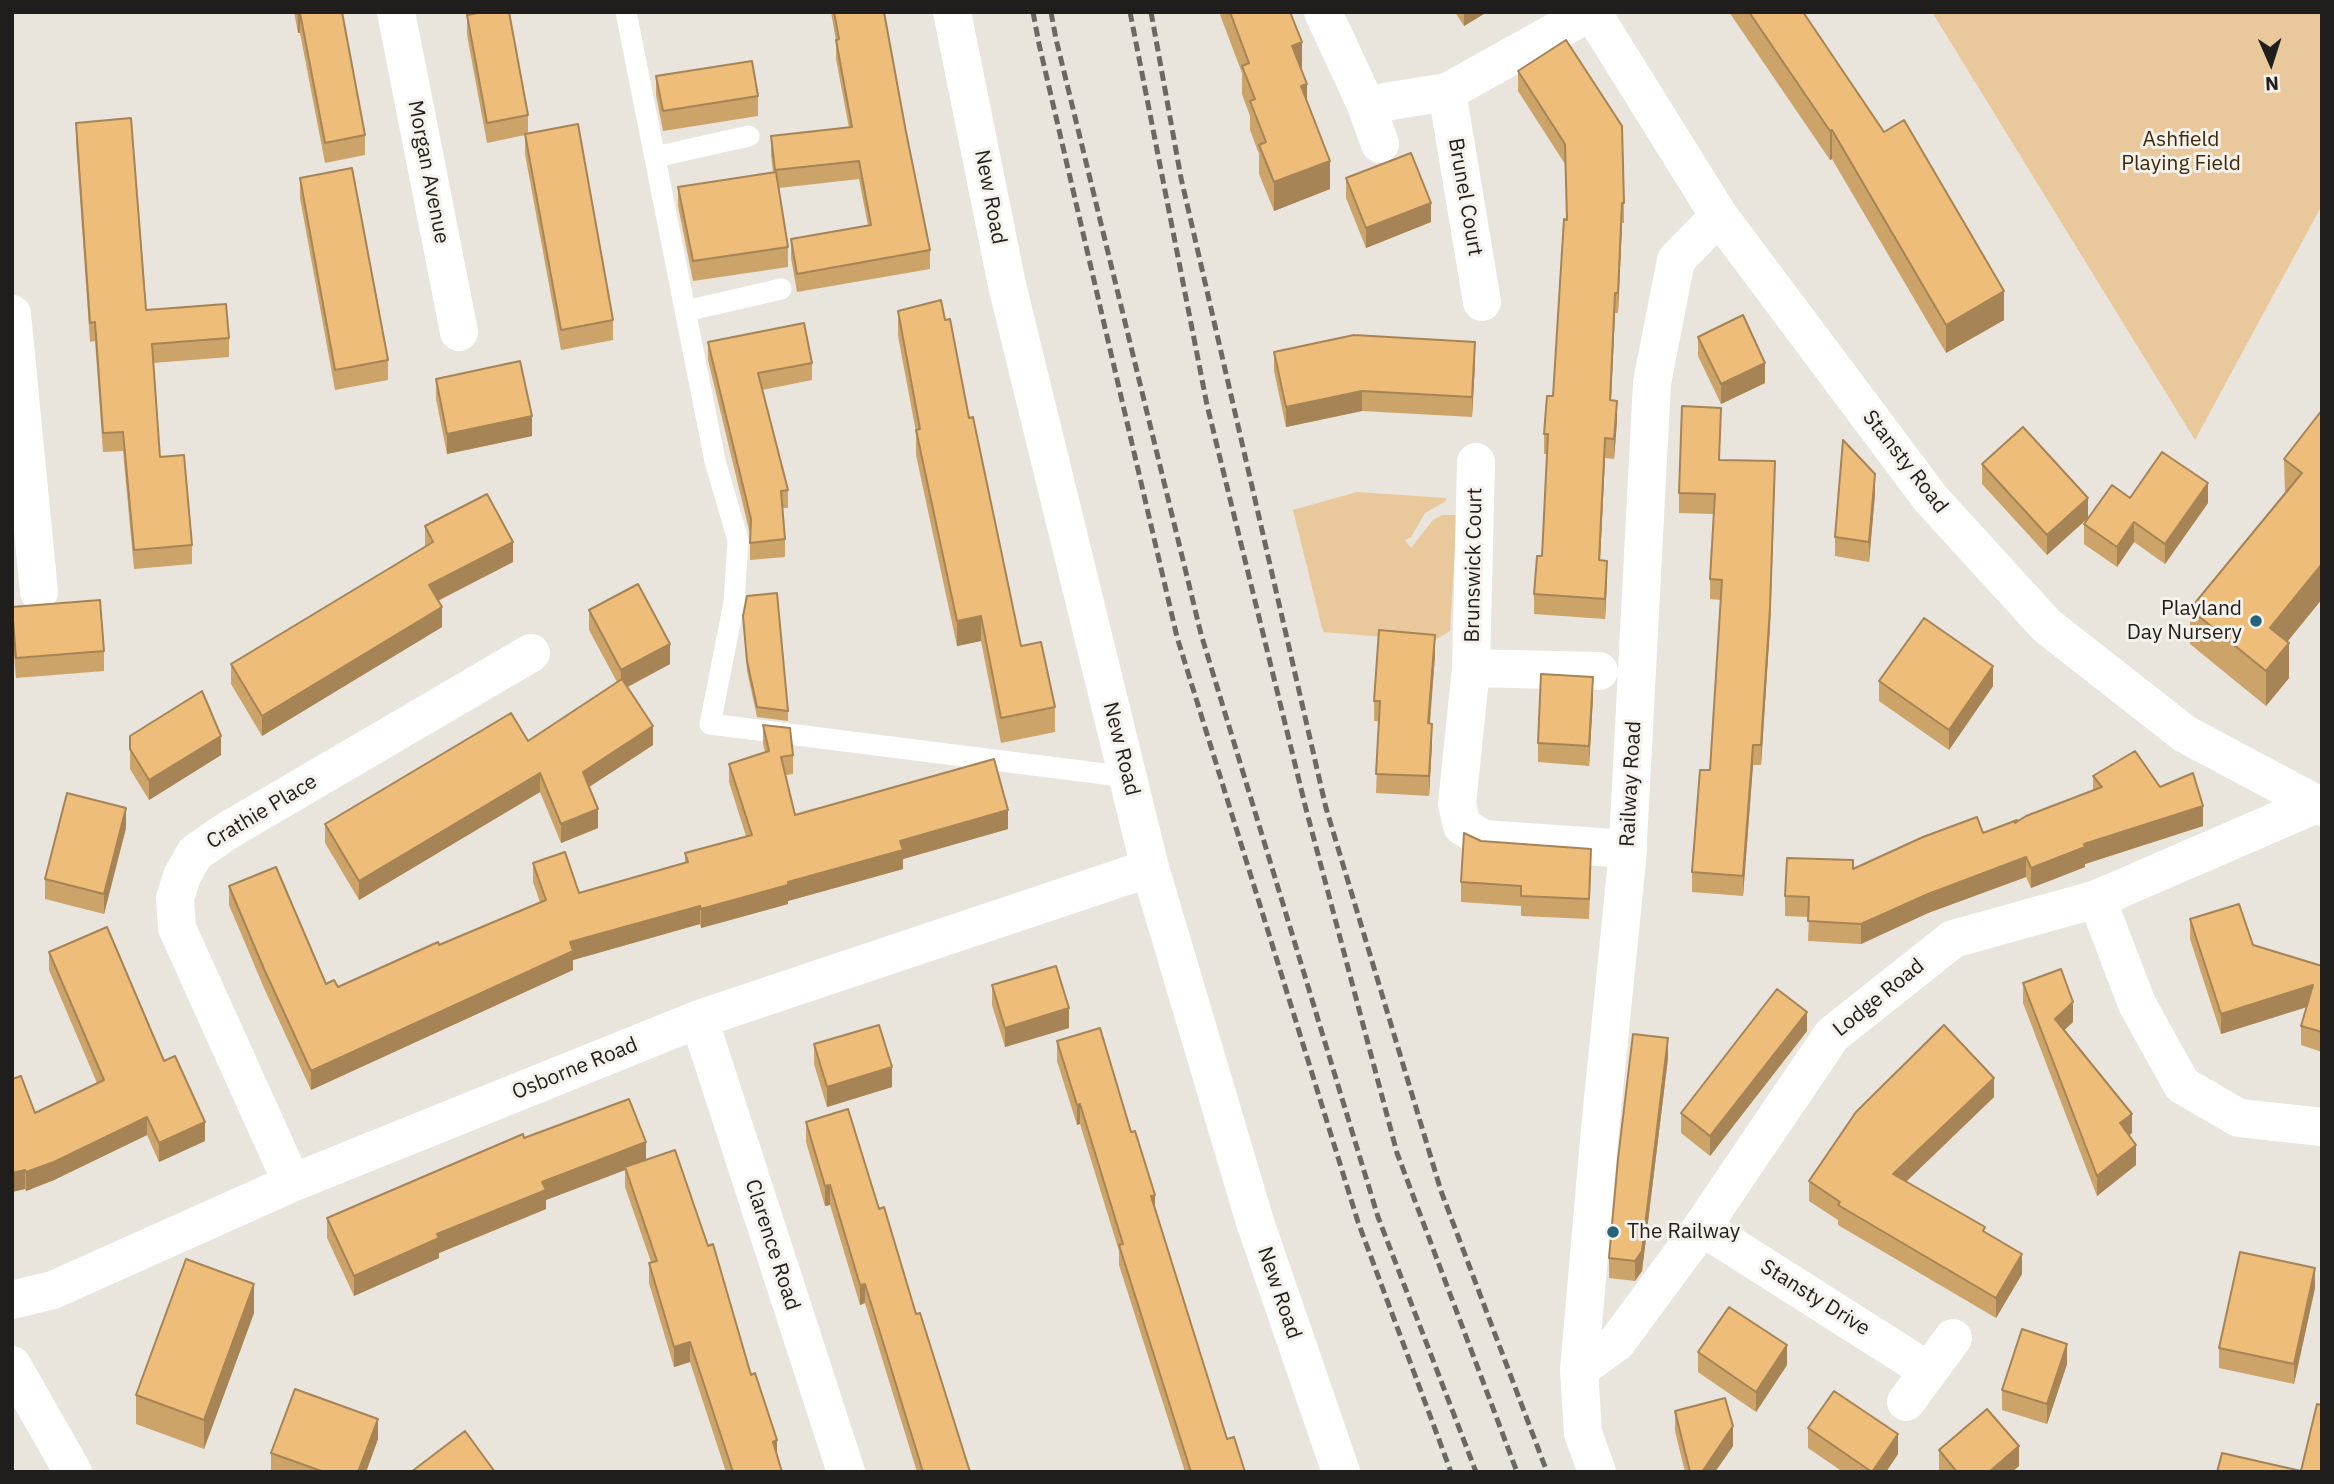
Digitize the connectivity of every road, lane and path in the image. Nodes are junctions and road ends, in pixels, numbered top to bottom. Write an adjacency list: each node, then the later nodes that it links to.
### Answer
1 (396, 12): 16 (street, Morgan Avenue)
2 (626, 12): 10 (lane)
3 (952, 12): 22 (street, New Road)
4 (1323, 12): 7 (street)
5 (1592, 12): 6 (street); 11 (street, Stansty Road)
6 (1447, 92): 7 (street); 13 (street, Brunel Court)
7 (1366, 105): 9 (street)
8 (749, 136): 10 (lane)
9 (1380, 144)
10 (655, 157): 14 (lane)
11 (1719, 216): 23 (street, Stansty Road); 24 (street, Railway Road)
12 (781, 289): 14 (lane)
13 (1482, 302)
14 (685, 311): 22 (lane)
15 (12, 314): 18 (street)
16 (459, 332)
17 (1476, 462): 20 (street, Brunswick Court)
18 (39, 592)
19 (531, 653): 29 (street, Crathie Place)
20 (1471, 668): 21 (street, Brunswick Court); 24 (street, Brunswick Court)
21 (1599, 671)
22 (1128, 777): 25 (street, New Road)
23 (2318, 806): 26 (street, Lodge Road)
24 (1628, 849): 34 (street, Railway Road)
25 (1150, 868): 27 (street, Osborne Road); 39 (street, New Road)
26 (2097, 899): 28 (street); 30 (street, Lodge Road)
27 (699, 1019): 29 (street, Osborne Road); 38 (street, Clarence Road)
28 (2322, 1127)
29 (292, 1183): 31 (street, Osborne Road)
30 (1702, 1227): 34 (street, Lodge Road); 35 (street, Stansty Drive)
31 (12, 1300)
32 (1953, 1338): 35 (street)
33 (12, 1365): 37 (street)
34 (1579, 1370): 40 (street, Railway Road)
35 (1927, 1370): 36 (street)
36 (1906, 1402)
37 (73, 1472)
38 (846, 1472)
39 (1340, 1472)
40 (1597, 1472)

